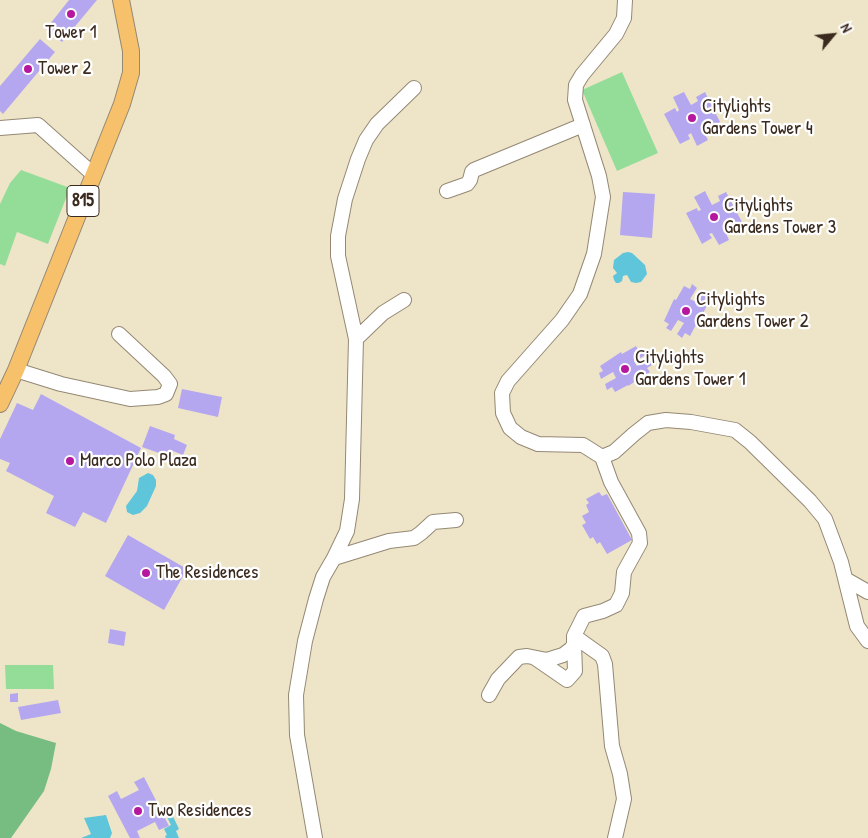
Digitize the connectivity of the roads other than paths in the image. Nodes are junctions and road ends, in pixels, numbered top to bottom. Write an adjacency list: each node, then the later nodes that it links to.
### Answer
1 (121, 0): 6 (main road, 815)
2 (626, 0): 4 (street)
3 (414, 88): 10 (street)
4 (583, 125): 7 (street); 13 (street)
5 (0, 128): 6 (street)
6 (94, 174): 11 (main road, 815)
7 (447, 191)
8 (404, 300): 10 (street)
9 (119, 334): 11 (street)
10 (356, 339): 15 (street)
11 (16, 370): 12 (main road, 815)
12 (0, 404)
13 (602, 457): 16 (street); 18 (street)
14 (456, 520): 15 (street)
15 (334, 558): 22 (street)
16 (847, 580): 17 (street); 19 (street)
17 (868, 592)
18 (574, 640): 20 (street); 20 (street); 23 (street)
19 (868, 641)
20 (534, 658): 21 (street)
21 (489, 695)
22 (315, 838)
23 (615, 838)

